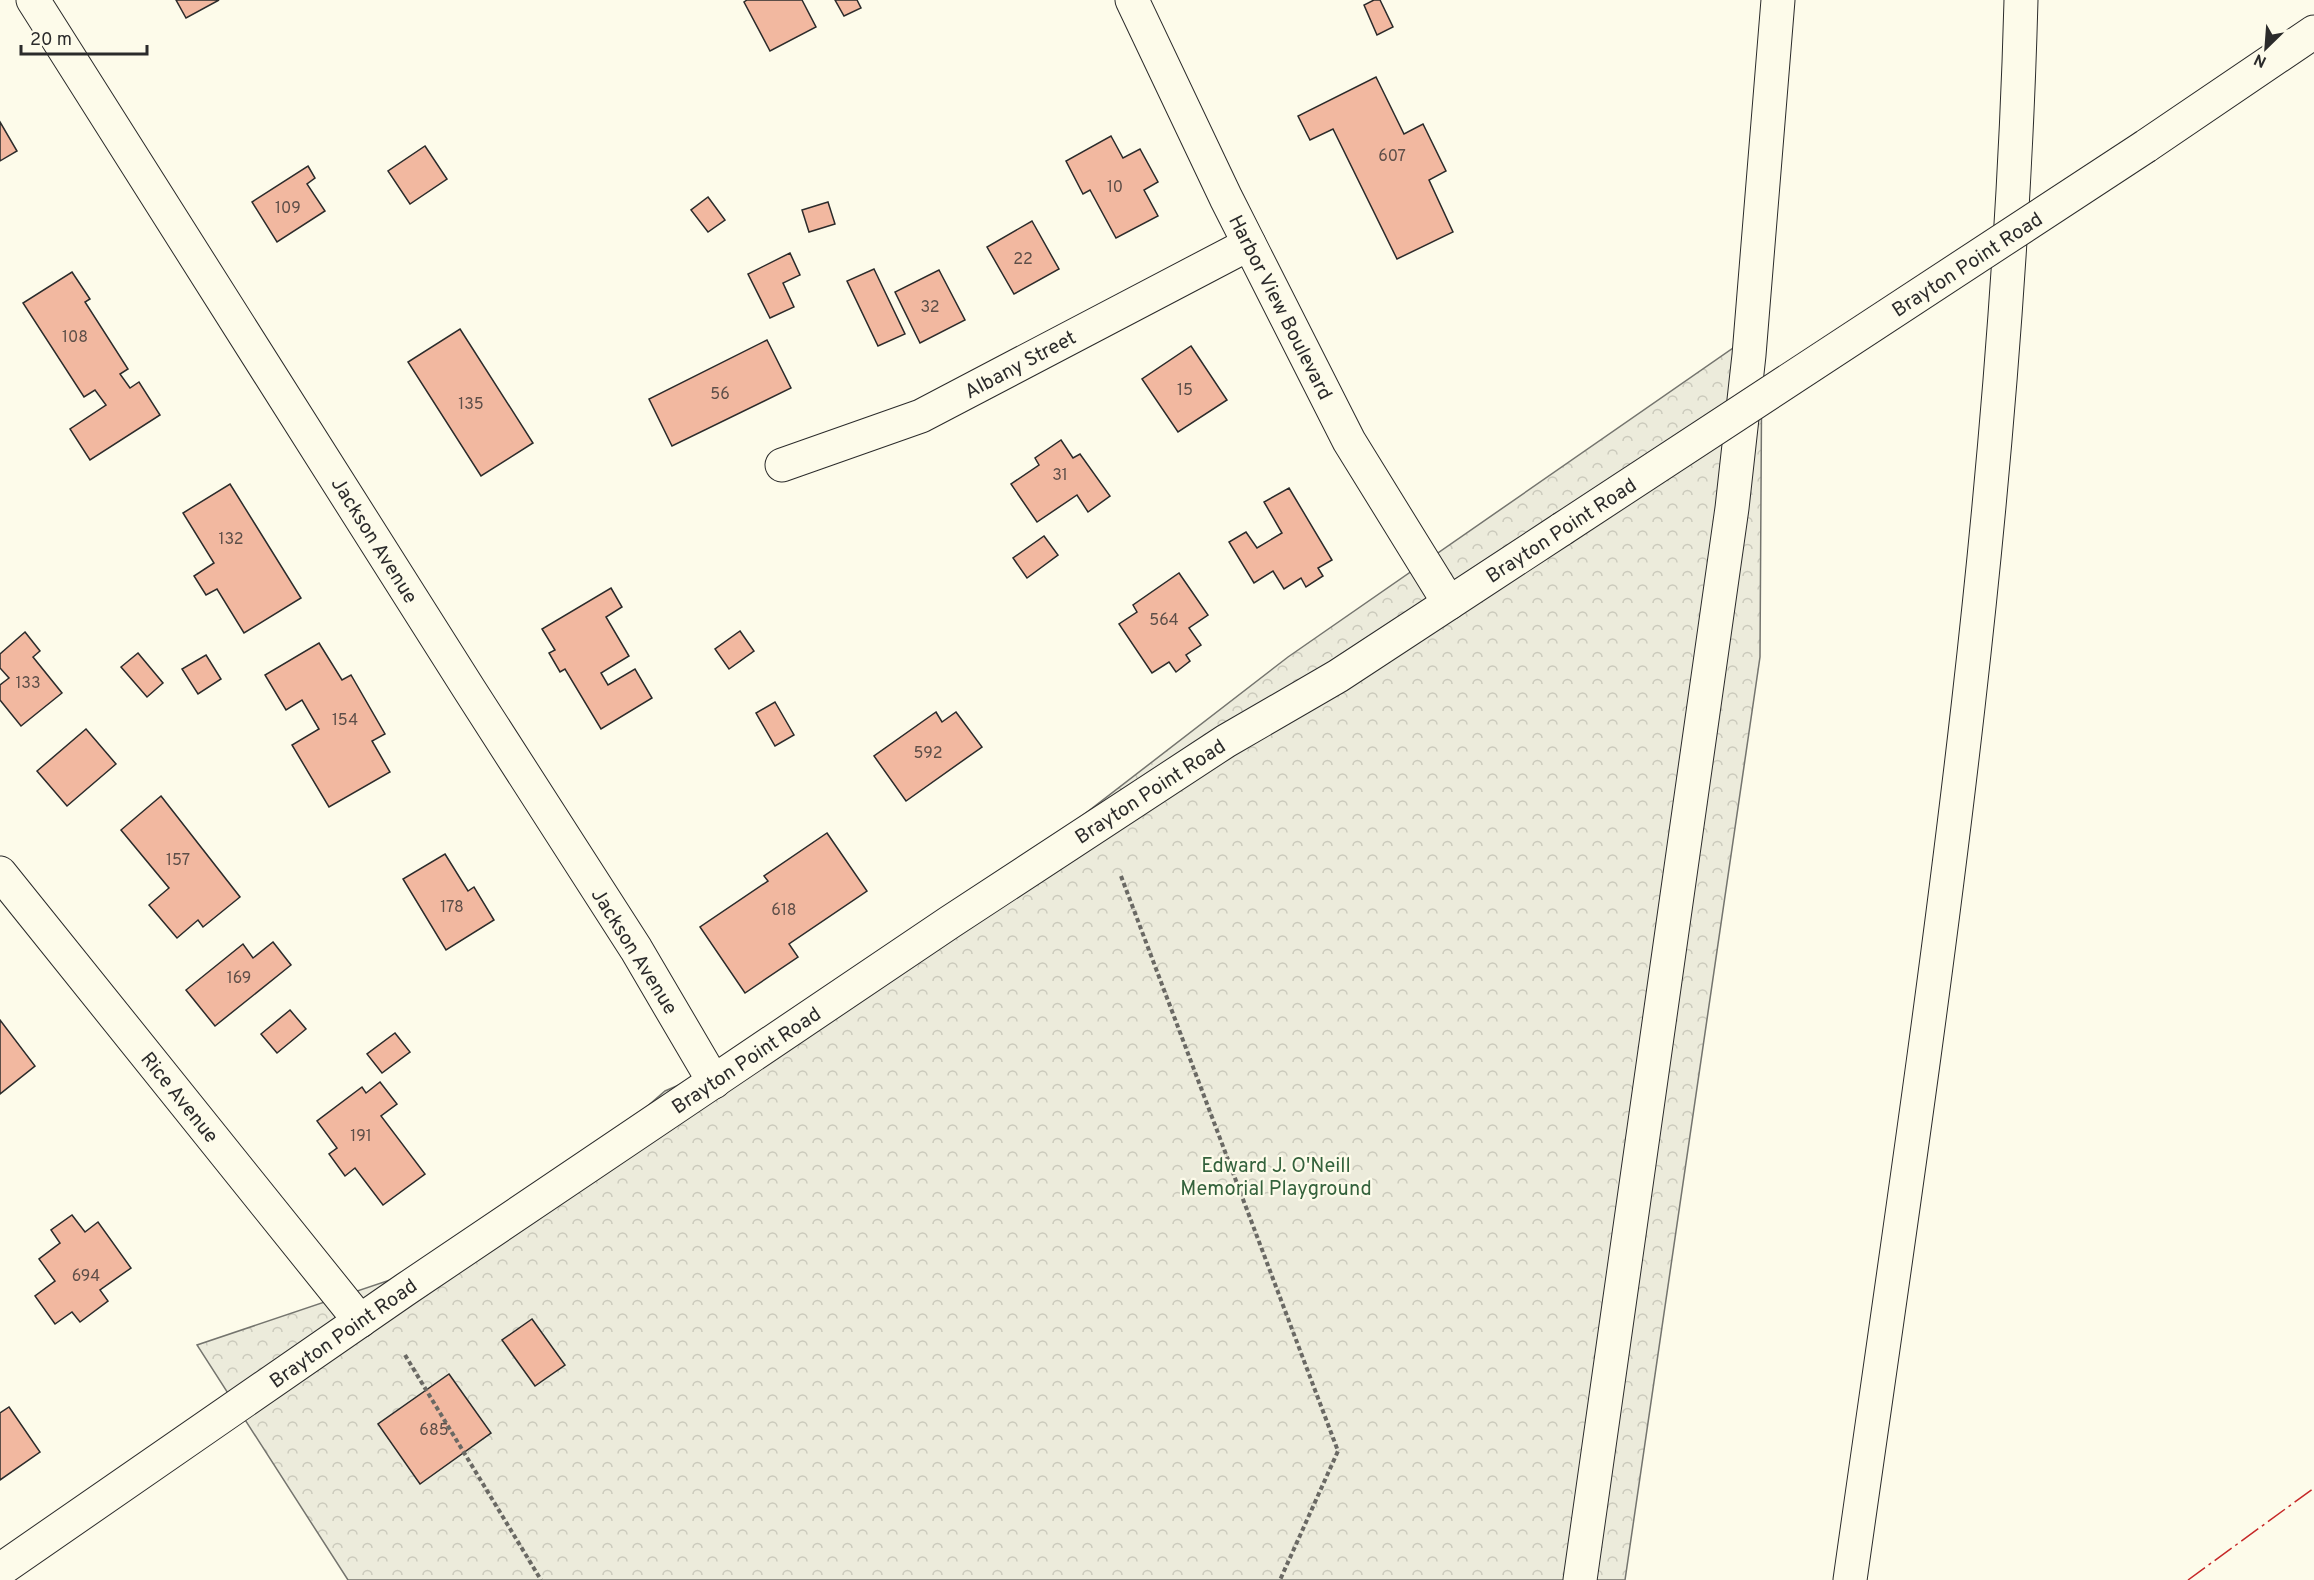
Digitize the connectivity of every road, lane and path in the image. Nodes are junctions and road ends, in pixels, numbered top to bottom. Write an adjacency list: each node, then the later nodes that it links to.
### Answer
1 (33, 0): 11 (main road, Jackson Avenue)
2 (1132, 0): 6 (main road, Harbor View Boulevard)
3 (1778, 0): 17 (main road)
4 (2021, 0): 18 (main road)
5 (2314, 32): 8 (main road, Brayton Point Road, bridge)
6 (1249, 244): 7 (main road, Albany Street); 8 (main road, Harbor View Boulevard)
7 (782, 465)
8 (1449, 603): 11 (main road, Brayton Point Road)
9 (0, 873): 12 (main road, Rice Avenue)
10 (1121, 876): 16 (path)
11 (714, 1082): 12 (main road, Brayton Point Road)
12 (360, 1321): 14 (main road, Brayton Point Road)
13 (405, 1355): 15 (path)
14 (0, 1570)
15 (541, 1580)
16 (1280, 1580)
17 (1580, 1580)
18 (1850, 1580)

